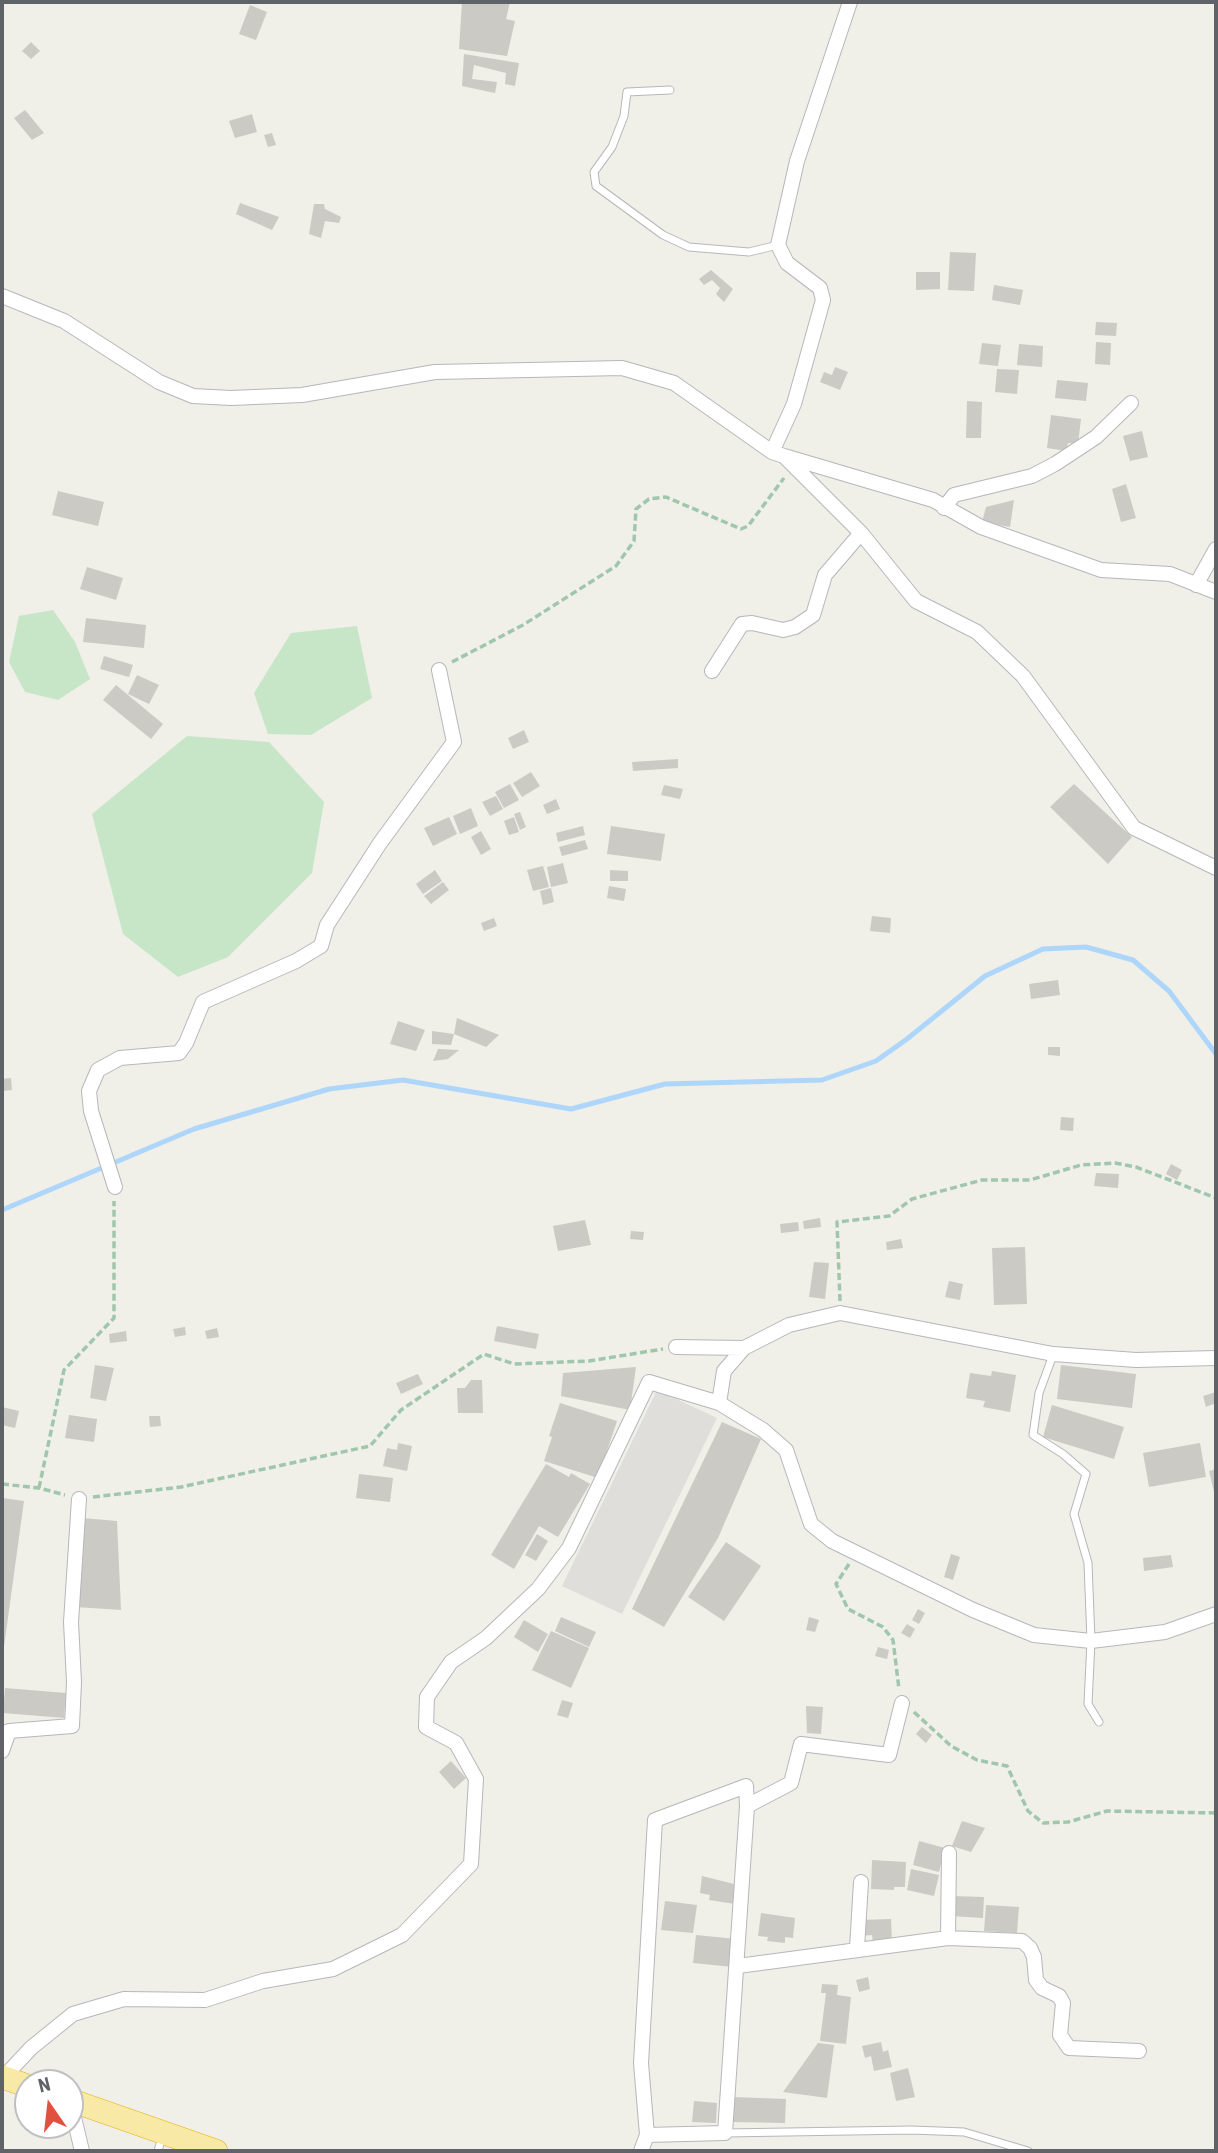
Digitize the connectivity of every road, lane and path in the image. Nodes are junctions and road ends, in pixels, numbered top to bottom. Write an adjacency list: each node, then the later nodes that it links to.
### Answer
1 (850, 2): 3 (street)
2 (670, 90): 3 (lane)
3 (778, 245): 6 (street)
4 (2, 296): 6 (street)
5 (1131, 403): 7 (street)
6 (783, 458): 7 (street); 8 (street); 12 (path)
7 (944, 508): 10 (street)
8 (861, 533): 13 (street); 14 (street)
9 (1216, 549): 10 (street)
10 (1196, 585): 11 (street)
11 (1216, 592)
12 (439, 670): 15 (street)
13 (712, 671)
14 (1216, 868)
15 (114, 1187): 24 (path)
16 (1216, 1198): 17 (path)
17 (840, 1313): 19 (street); 20 (street)
18 (676, 1347): 19 (street); 25 (path)
19 (744, 1348): 22 (street)
20 (1053, 1354): 21 (street); 28 (lane)
21 (1216, 1358)
22 (719, 1404): 26 (street); 40 (street)
23 (2, 1484): 24 (path)
24 (39, 1488): 25 (path)
25 (79, 1499): 31 (street)
26 (856, 1553): 28 (street); 29 (path)
27 (1216, 1614): 28 (street)
28 (1091, 1641): 30 (lane)
29 (902, 1703): 32 (street); 33 (path)
30 (1099, 1722)
31 (2, 1751)
32 (747, 1806): 38 (street); 43 (street)
33 (1216, 1813)
34 (949, 1853): 36 (street)
35 (861, 1882): 37 (street)
36 (948, 1938): 37 (street); 39 (street)
37 (857, 1948): 38 (street)
38 (738, 1966): 42 (street)
39 (1139, 2051)
40 (2, 2077)
41 (84, 2107): 44 (highway)
42 (725, 2133): 43 (street); 47 (lane)
43 (647, 2135): 46 (street)
44 (160, 2142): 45 (highway)
45 (216, 2151)
46 (641, 2151)
47 (1028, 2151)

